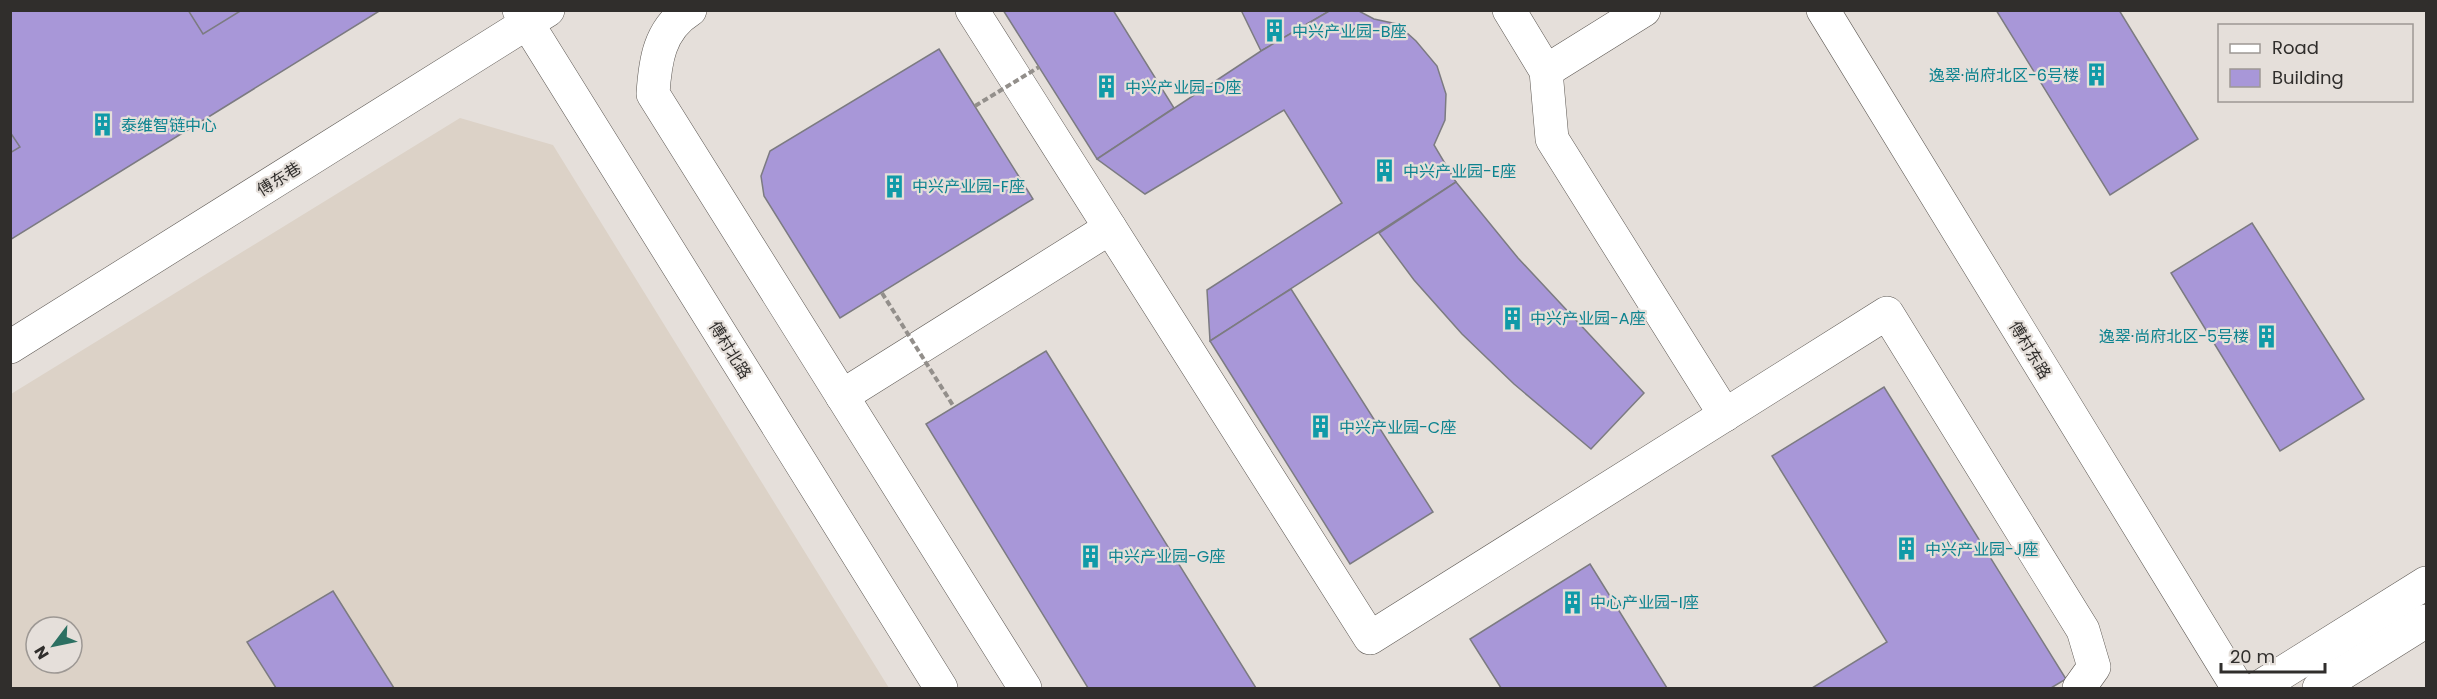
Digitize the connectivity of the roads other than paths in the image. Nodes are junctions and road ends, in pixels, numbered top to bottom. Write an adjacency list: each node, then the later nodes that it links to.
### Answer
1 (690, 10): 10 (street)
2 (972, 10): 8 (street)
3 (1509, 10): 7 (street)
4 (1644, 10): 7 (street)
5 (1823, 10): 17 (street, 傅村东路)
6 (531, 15): 9 (street, 傅东巷); 14 (street, 傅村北路)
7 (1546, 71): 11 (street)
8 (1110, 228): 10 (street); 11 (street)
9 (10, 347)
10 (842, 396): 15 (street)
11 (1725, 415): 16 (street)
12 (2427, 583): 18 (street)
13 (2427, 621): 19 (street)
14 (941, 688)
15 (1025, 688)
16 (2079, 688)
17 (2238, 688)
18 (2258, 688)
19 (2319, 688)

